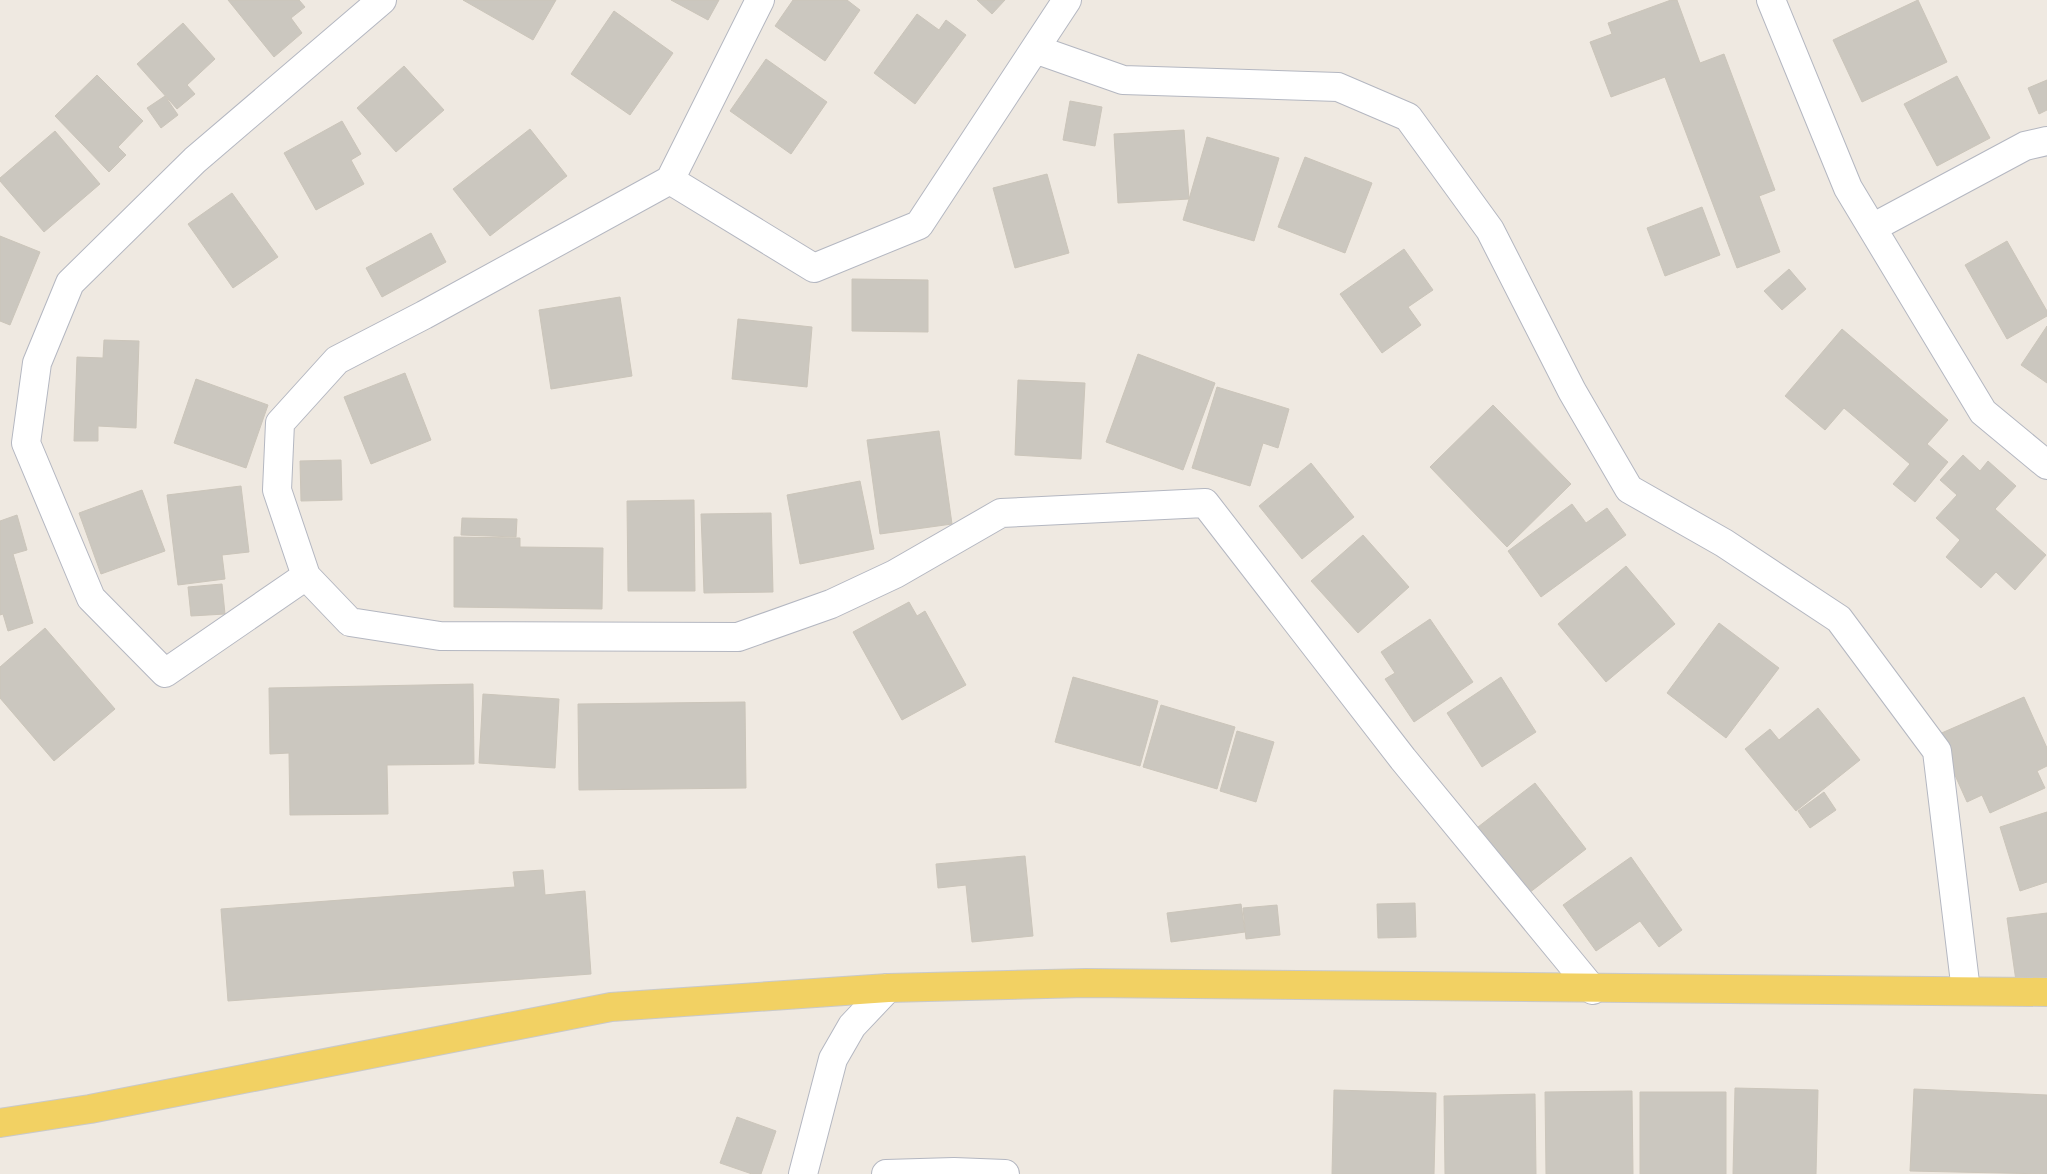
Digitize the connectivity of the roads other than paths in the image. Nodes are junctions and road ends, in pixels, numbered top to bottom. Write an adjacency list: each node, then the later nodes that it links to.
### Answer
1 (382, 0): 10 (street)
2 (760, 0): 7 (street)
3 (1067, 0): 5 (street)
4 (1771, 0): 8 (street)
5 (1035, 49): 7 (street); 13 (street)
6 (2047, 141): 8 (street)
7 (670, 180): 10 (street)
8 (1872, 228): 9 (street)
9 (2047, 465)
10 (306, 576): 12 (street)
11 (888, 988): 12 (main road); 15 (main road); 16 (street)
12 (1593, 990): 13 (main road)
13 (1966, 991): 14 (main road)
14 (2047, 992)
15 (0, 1123)
16 (803, 1174)
17 (886, 1174): 18 (street)
18 (1005, 1174)

